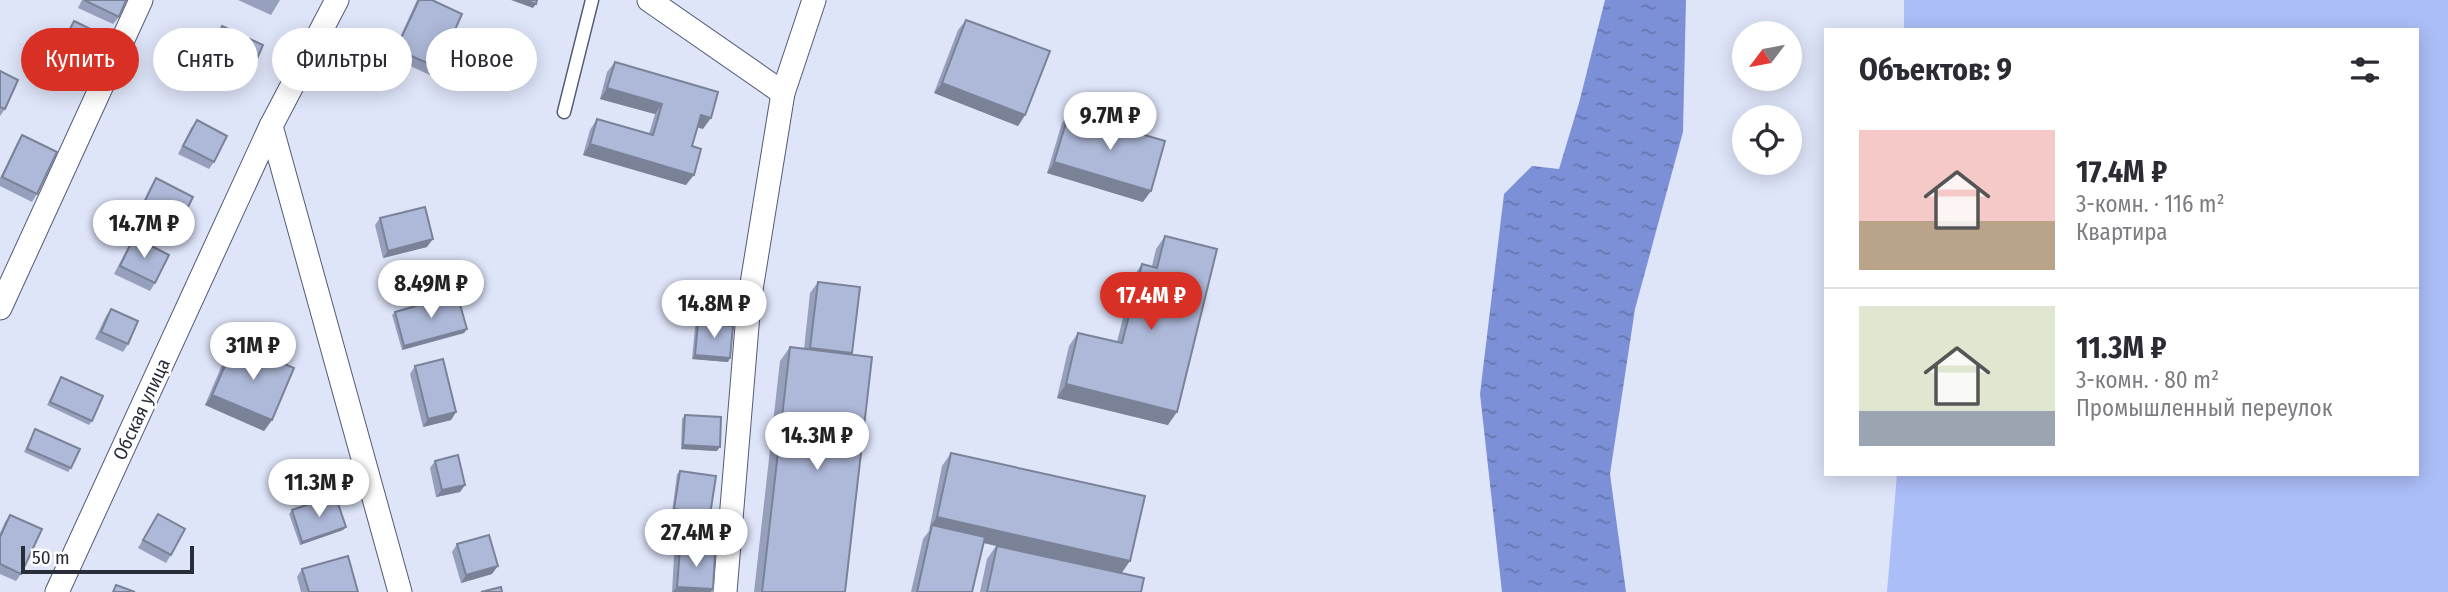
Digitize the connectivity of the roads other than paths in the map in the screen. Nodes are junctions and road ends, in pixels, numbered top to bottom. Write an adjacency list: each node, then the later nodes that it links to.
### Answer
1 (141, 0): 9 (street)
2 (337, 0): 8 (street, Обская улица)
3 (592, 0): 7 (lane)
4 (649, 0): 6 (street)
5 (814, 0): 6 (street)
6 (783, 93): 12 (street)
7 (564, 112)
8 (271, 126): 10 (street, Обская улица); 11 (street)
9 (0, 308)
10 (57, 592)
11 (400, 592)
12 (725, 592)

